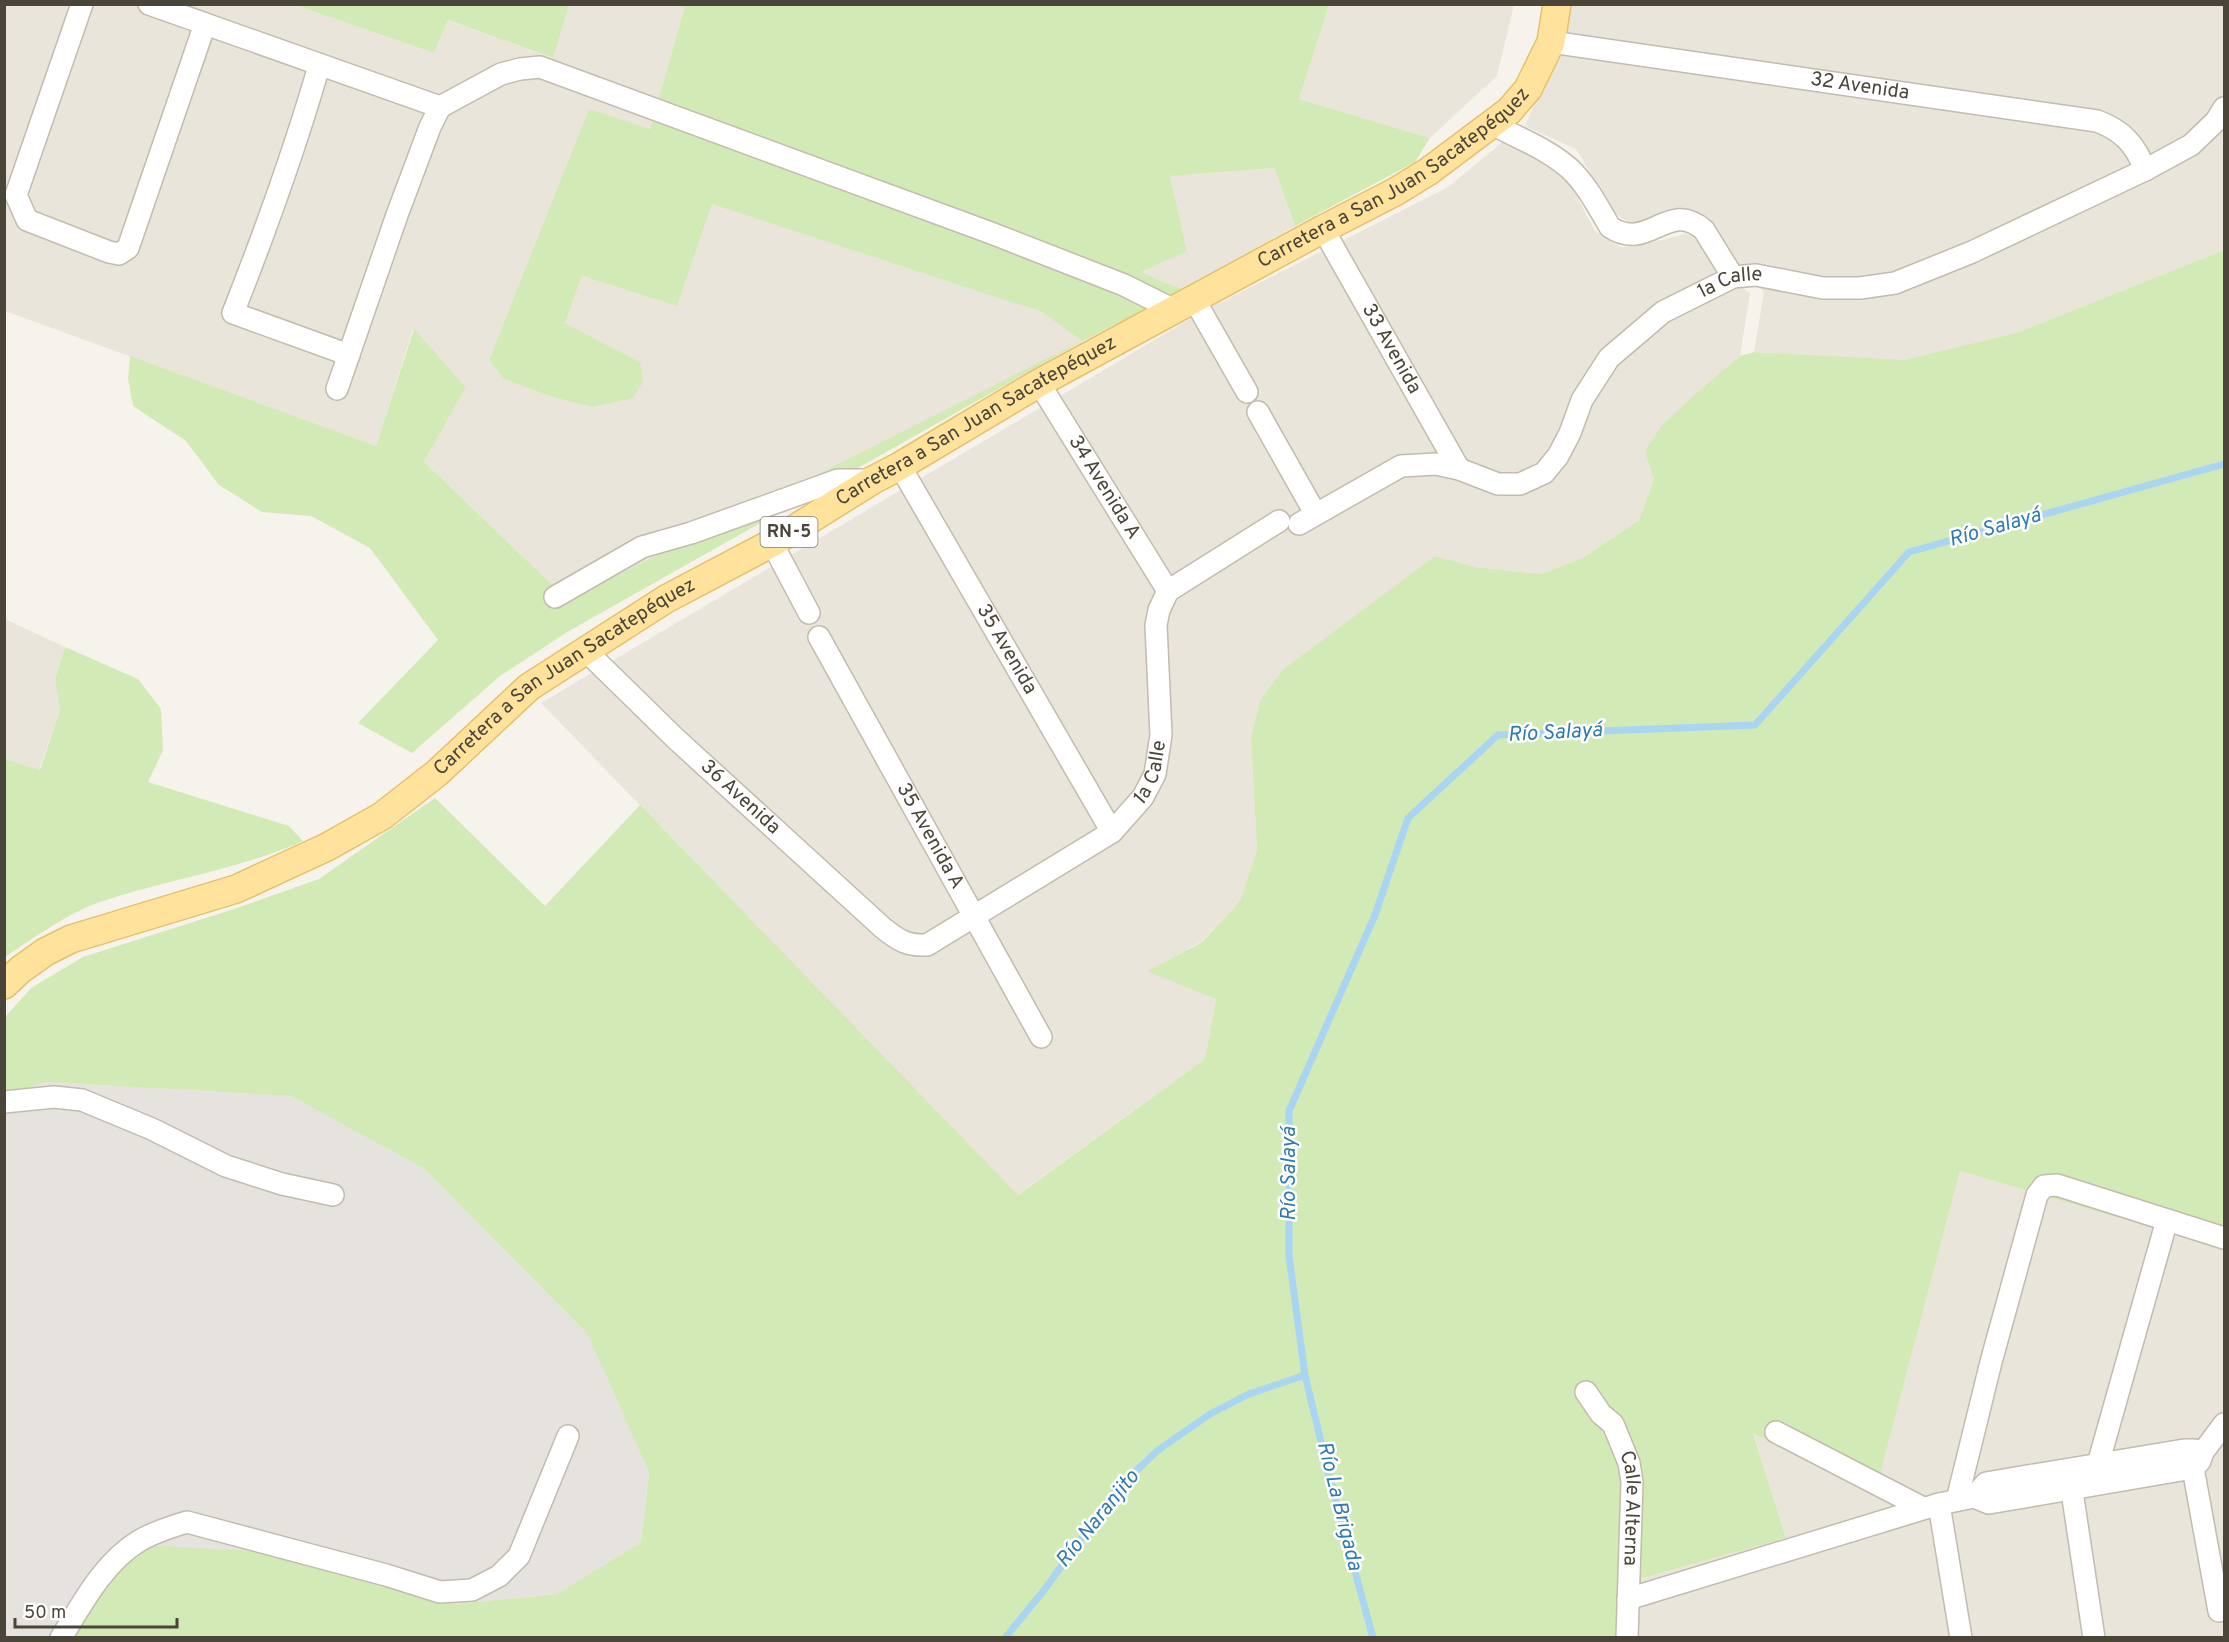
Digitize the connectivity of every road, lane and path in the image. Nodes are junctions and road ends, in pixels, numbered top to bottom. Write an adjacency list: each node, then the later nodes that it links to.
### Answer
1 (82, 4): 4 (street)
2 (149, 4): 4 (street)
3 (1557, 4): 5 (main road, Carretera a San Juan Sacatepéquez / RN-5)
4 (205, 24): 6 (street)
5 (1551, 42): 9 (main road, Carretera a San Juan Sacatepéquez / RN-5); 10 (street, 32 Avenida)
6 (319, 66): 7 (street); 14 (street)
7 (440, 107): 13 (street); 14 (street)
8 (2224, 108): 10 (street, 1a Calle)
9 (1492, 124): 11 (main road, Carretera a San Juan Sacatepéquez / RN-5); 12 (street)
10 (2145, 170): 12 (street, 1a Calle)
11 (1323, 229): 13 (main road, Carretera a San Juan Sacatepéquez / RN-5); 20 (street, 33 Avenida)
12 (1733, 277): 20 (street, 1a Calle)
13 (1184, 304): 15 (main road, Carretera a San Juan Sacatepéquez / RN-5); 17 (street)
14 (349, 355): 16 (street)
15 (1039, 383): 19 (main road, Carretera a San Juan Sacatepéquez / RN-5); 24 (street, 34 Avenida A)
16 (337, 389)
17 (1246, 392)
18 (1258, 412): 22 (street)
19 (900, 466): 21 (main road, Carretera a San Juan Sacatepéquez / RN-5); 29 (street, 35 Avenida)
20 (1459, 469): 22 (street, 1a Calle)
21 (873, 480): 23 (main road, Carretera a San Juan Sacatepéquez / RN-5); 25 (street)
22 (1298, 520): 24 (street, 1a Calle)
23 (772, 543): 26 (street); 28 (main road, Carretera a San Juan Sacatepéquez / RN-5)
24 (1168, 591): 29 (street, 1a Calle)
25 (555, 597)
26 (809, 613)
27 (819, 637): 30 (street, 35 Avenida A)
28 (585, 650): 31 (street, 36 Avenida); 32 (main road, Carretera a San Juan Sacatepéquez / RN-5)
29 (1112, 832): 30 (street, 1a Calle)
30 (974, 916): 31 (street, 1a Calle); 33 (street, 35 Avenida A)
31 (901, 942)
32 (4, 985)
33 (1041, 1037)
34 (4, 1102): 35 (street)
35 (333, 1195)
36 (2167, 1220): 37 (street); 43 (street); 45 (street)
37 (2224, 1238)
38 (1586, 1392): 46 (street, Calle Alterna)
39 (2224, 1424): 42 (street)
40 (1776, 1432): 45 (street)
41 (568, 1436): 48 (street)
42 (2198, 1460): 43 (street); 44 (street); 47 (street)
43 (2098, 1464): 44 (street)
44 (2070, 1480): 45 (street); 51 (street)
45 (1948, 1502): 46 (street); 50 (street)
46 (1628, 1599): 49 (street, Calle Alterna)
47 (2219, 1611)
48 (61, 1638)
49 (1627, 1638)
50 (1961, 1638)
51 (2094, 1638)

